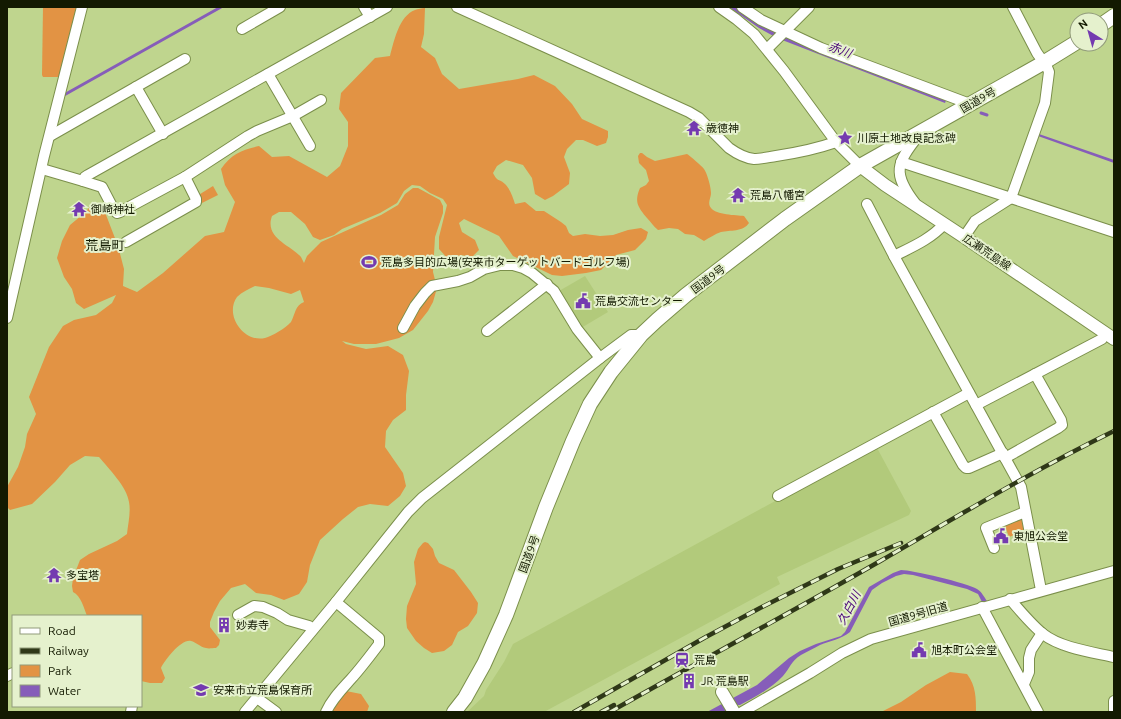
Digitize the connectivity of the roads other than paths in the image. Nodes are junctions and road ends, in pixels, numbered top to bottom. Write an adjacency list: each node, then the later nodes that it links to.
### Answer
1 (82, 7): 25 (street)
2 (280, 7): 12 (street)
3 (364, 7): 10 (street)
4 (387, 7): 10 (street)
5 (457, 7): 26 (street)
6 (719, 7): 11 (street)
7 (744, 7): 11 (street); 13 (street)
8 (809, 7): 13 (street)
9 (1013, 7): 17 (street)
10 (370, 17): 18 (street)
11 (736, 19): 15 (street)
12 (242, 29)
13 (786, 31): 15 (street); 21 (street)
14 (1069, 47): 17 (highway, 国道9号)
15 (767, 49): 26 (street)
16 (186, 59): 19 (street)
17 (1043, 63): 21 (highway, 国道9号); 33 (street)
18 (268, 74): 22 (street); 24 (street)
19 (136, 87): 24 (street); 25 (street)
20 (321, 100): 22 (street)
21 (970, 104): 23 (highway, 国道9号)
22 (293, 116): 27 (street); 31 (street)
23 (923, 131): 28 (street); 29 (highway, 国道9号)
24 (163, 134): 32 (street)
25 (50, 136): 30 (street)
26 (836, 142): 29 (street)
27 (310, 146)
28 (901, 162): 33 (street); 35 (street)
29 (860, 166): 35 (main road, 広瀬荒島線); 45 (highway, 国道9号)
30 (42, 169): 32 (street); 42 (street)
31 (185, 177): 32 (street); 39 (street)
32 (83, 181)
33 (1011, 198): 37 (street); 38 (street)
34 (867, 204): 40 (street)
35 (916, 206): 36 (main road, 広瀬荒島線)
36 (944, 224): 38 (main road, 広瀬荒島線); 40 (street)
37 (1114, 232)
38 (964, 237): 47 (main road, 広瀬荒島線)
39 (126, 242)
40 (894, 256): 50 (street)
41 (547, 284): 43 (street); 44 (street); 48 (street)
42 (7, 318)
43 (403, 328)
44 (487, 331)
45 (641, 335): 48 (street); 75 (highway, 国道9号)
46 (1102, 339): 49 (street)
47 (1114, 339)
48 (600, 358): 60 (street)
49 (1035, 374): 51 (street); 53 (street)
50 (970, 393): 51 (street); 52 (street)
51 (976, 405): 53 (street)
52 (933, 412): 53 (street); 54 (street)
53 (1004, 455): 55 (street)
54 (778, 496)
55 (1025, 512): 56 (street); 58 (street)
56 (994, 548)
57 (1114, 570): 58 (street, 国道9号旧道)
58 (1041, 590): 59 (street, 国道9号旧道)
59 (1010, 600): 61 (street, 国道9号旧道); 64 (street)
60 (336, 602): 63 (street); 74 (street)
61 (982, 607): 66 (street); 71 (street, 国道9号旧道)
62 (238, 615): 63 (street)
63 (313, 629): 68 (street)
64 (1042, 633): 65 (street); 66 (street)
65 (1114, 656)
66 (1026, 680): 70 (street)
67 (724, 696): 71 (main road)
68 (257, 698): 72 (street); 73 (street)
69 (1114, 701): 76 (street)
70 (1034, 709)
71 (737, 711)
72 (245, 712)
73 (276, 712)
74 (326, 712)
75 (454, 712)
76 (1114, 712)

